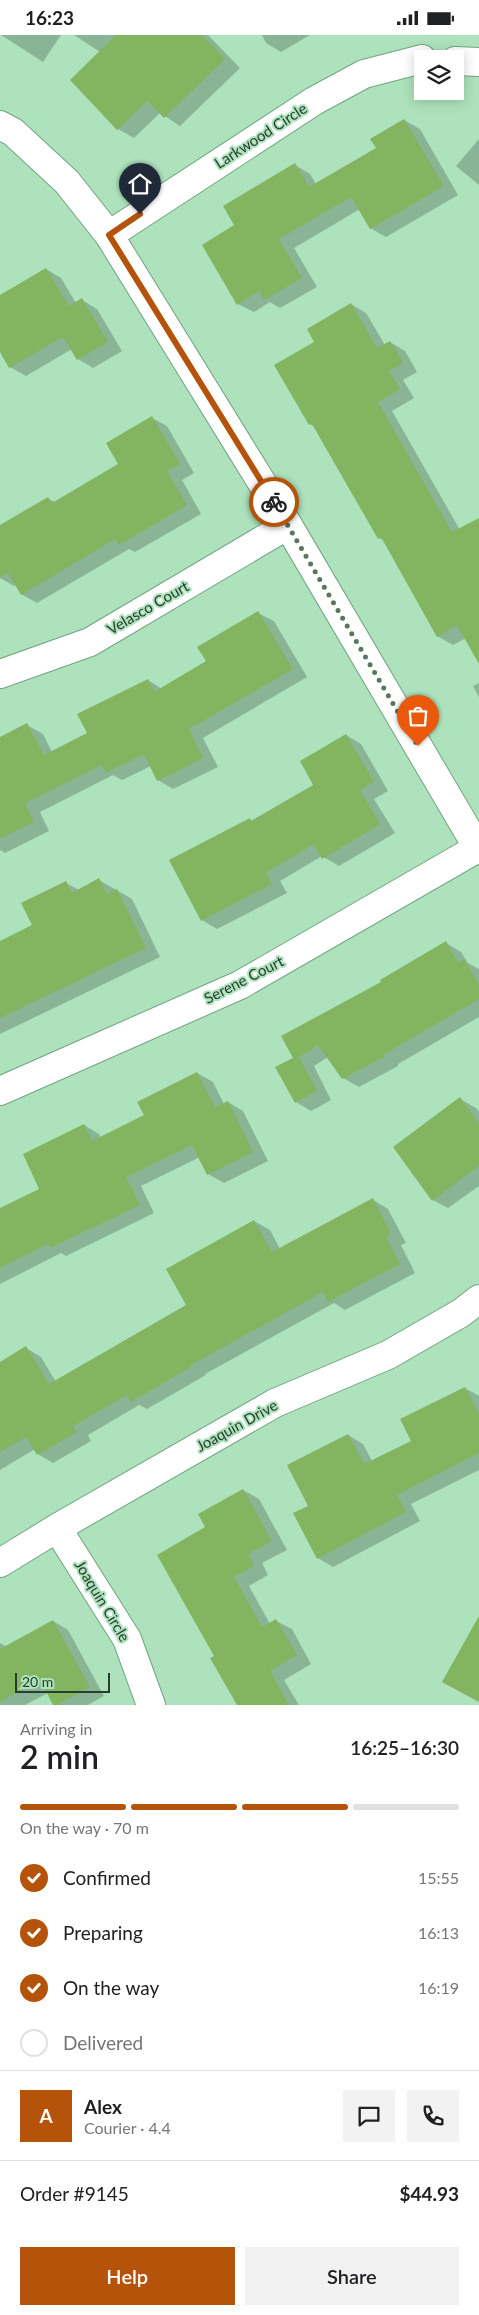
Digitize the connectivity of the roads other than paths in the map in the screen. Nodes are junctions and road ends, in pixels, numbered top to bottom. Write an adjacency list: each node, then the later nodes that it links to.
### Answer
1 (414, 61): 5 (street, Larkwood Circle)
2 (464, 61): 3 (street)
3 (479, 62)
4 (4, 135): 5 (street)
5 (109, 235): 6 (street)
6 (288, 525): 7 (street, Velasco Court); 8 (street)
7 (0, 673)
8 (479, 849): 9 (street, Serene Court)
9 (0, 1091)
10 (479, 1299): 11 (street, Joaquin Drive)
11 (57, 1528): 12 (street, Joaquin Drive); 13 (street, Joaquin Circle)
12 (0, 1563)
13 (151, 1705)

